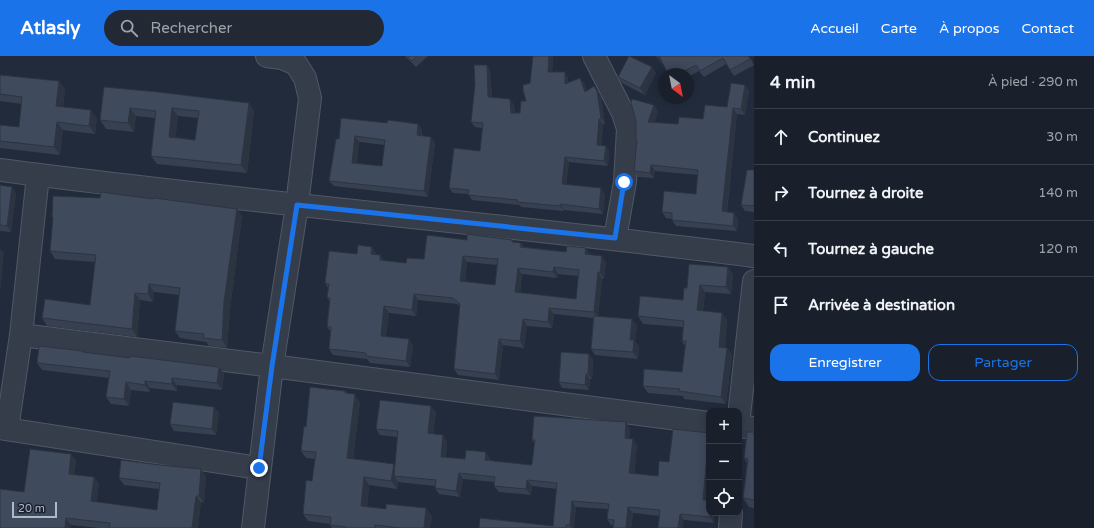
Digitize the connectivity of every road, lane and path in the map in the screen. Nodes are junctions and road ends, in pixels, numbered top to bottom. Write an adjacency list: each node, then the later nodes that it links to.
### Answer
1 (267, 56): 5 (street)
2 (594, 56): 6 (street)
3 (0, 170): 4 (street)
4 (38, 175): 5 (street); 9 (street)
5 (297, 205): 6 (street); 10 (street)
6 (615, 238): 7 (street)
7 (754, 256)
8 (754, 282): 11 (street)
9 (21, 335): 10 (street); 15 (street)
10 (272, 366): 12 (street); 16 (street)
11 (740, 408)
12 (706, 423)
13 (742, 426): 14 (street)
14 (754, 428)
15 (3, 429): 16 (street)
16 (259, 468): 18 (street)
17 (732, 516): 19 (street)
18 (253, 528)
19 (730, 528)

